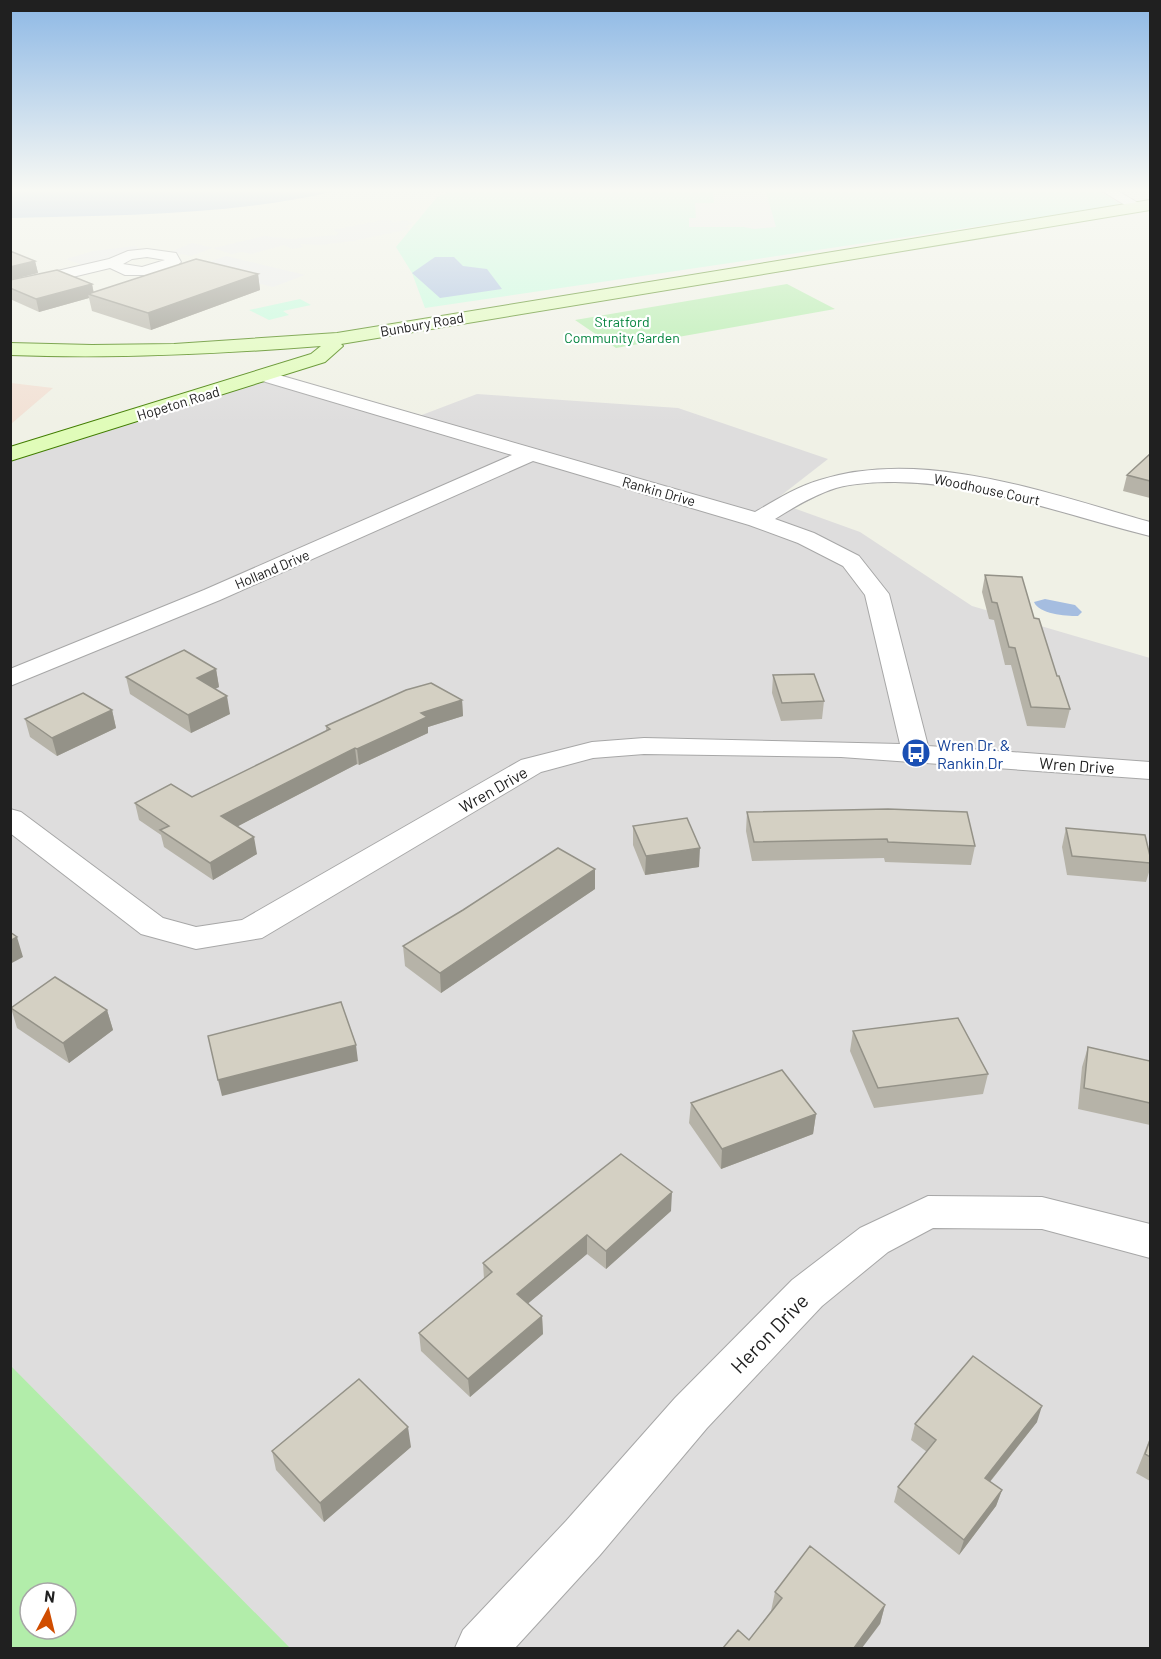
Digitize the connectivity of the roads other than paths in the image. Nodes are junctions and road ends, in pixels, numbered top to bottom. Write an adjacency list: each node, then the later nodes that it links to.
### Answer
1 (81, 268): 3 (street)
2 (763, 268): 4 (main road, Bunbury Road)
3 (10, 286)
4 (485, 314): 5 (main road, Bunbury Road); 7 (main road)
5 (337, 339): 6 (main road, Bunbury Road); 7 (main road, Hopeton Road)
6 (10, 349)
7 (318, 358): 8 (main road, Hopeton Road)
8 (265, 376): 9 (main road, Hopeton Road); 10 (street, Rankin Drive)
9 (10, 454)
10 (531, 454): 11 (street, Rankin Drive); 13 (street, Holland Drive)
11 (757, 520): 12 (street, Woodhouse Court); 14 (street, Rankin Drive)
12 (1150, 529)
13 (10, 678)
14 (916, 753): 15 (street, Wren Drive); 16 (street, Wren Drive)
15 (1150, 771)
16 (10, 818)
17 (1150, 1241): 18 (street, Heron Drive)
18 (481, 1648)

